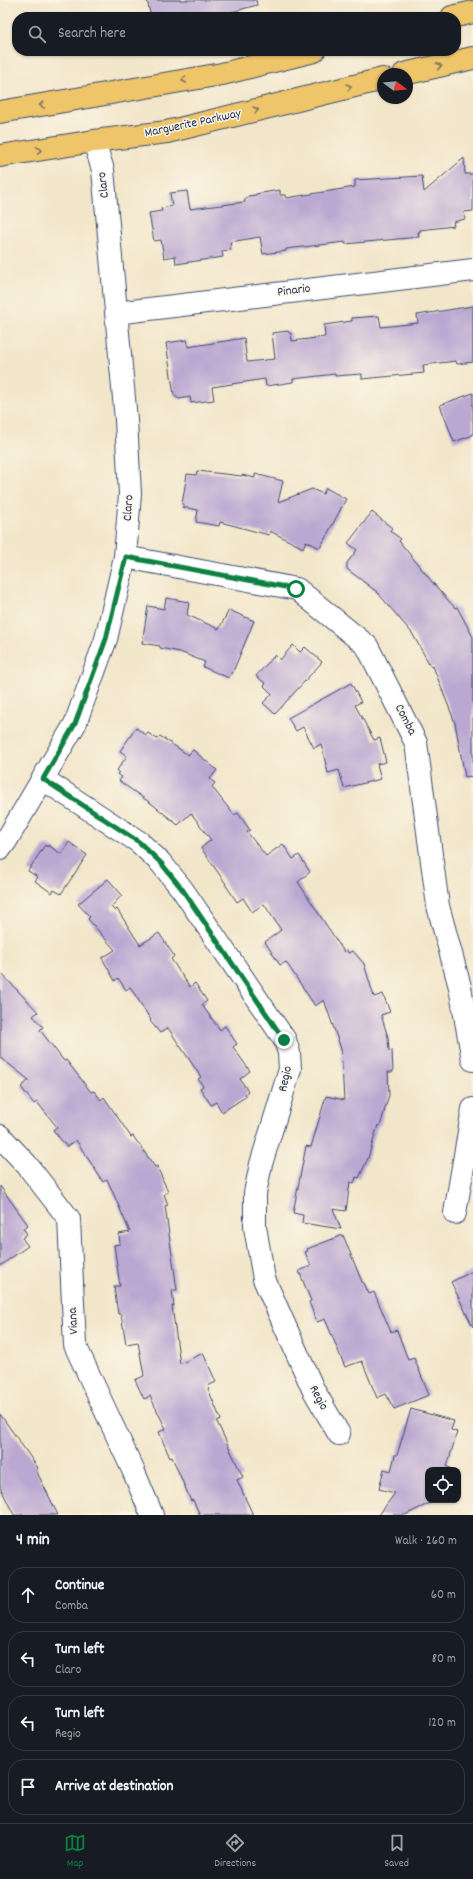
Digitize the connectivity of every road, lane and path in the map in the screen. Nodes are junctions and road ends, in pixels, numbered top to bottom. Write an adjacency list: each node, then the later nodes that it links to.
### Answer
1 (473, 12): 2 (main road)
2 (461, 15)
3 (294, 56): 7 (main road, one-way to 7)
4 (473, 58): 5 (main road, one-way to 4)
5 (413, 72)
6 (377, 80): 8 (main road, Marguerite Parkway, one-way to 6)
7 (0, 112)
8 (94, 141): 9 (main road, Marguerite Parkway, one-way to 8); 11 (street, Claro)
9 (0, 156)
10 (473, 270): 11 (street, Pinario)
11 (116, 313): 12 (street, Claro)
12 (126, 557): 13 (street, Claro); 15 (street, Comba)
13 (43, 779): 14 (street, Claro); 19 (street, Regio)
14 (0, 849)
15 (473, 1060)
16 (473, 1109): 18 (street)
17 (0, 1136): 20 (street, Viana)
18 (455, 1213)
19 (339, 1434)
20 (152, 1515)

